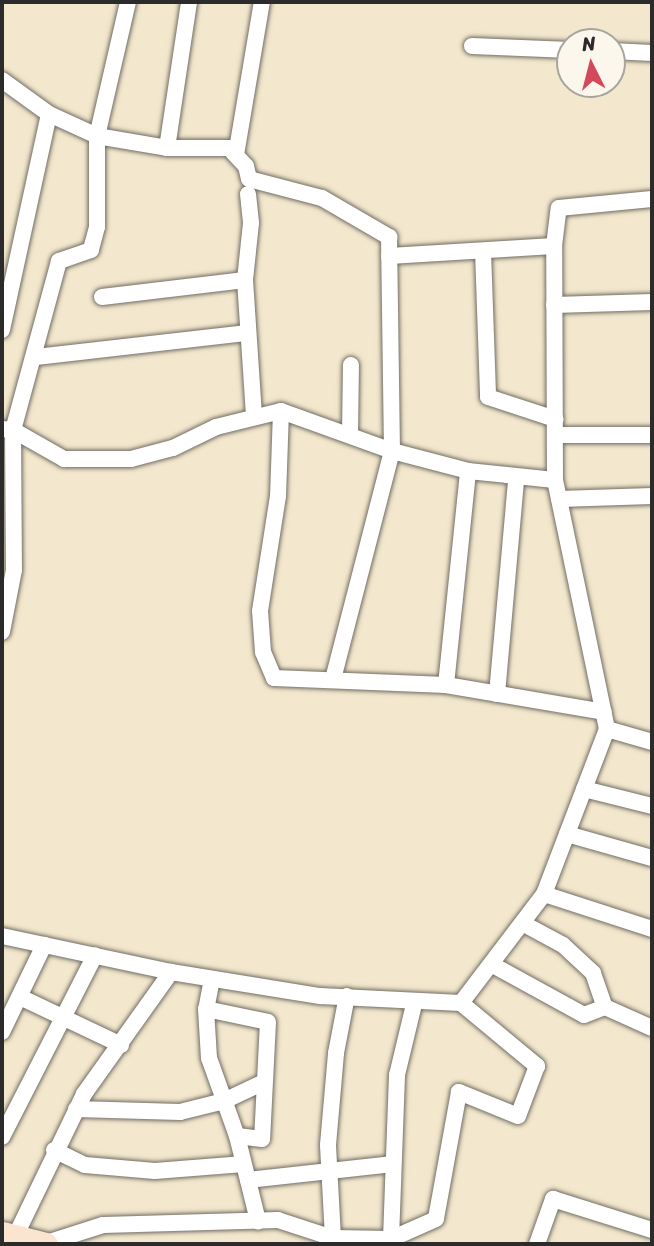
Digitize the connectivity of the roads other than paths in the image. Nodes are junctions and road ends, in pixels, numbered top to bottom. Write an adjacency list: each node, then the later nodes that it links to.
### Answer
1 (128, 2): 10 (street)
2 (189, 2): 11 (street)
3 (262, 2): 12 (street)
4 (472, 46): 5 (street)
5 (556, 49)
6 (626, 52): 7 (street)
7 (652, 53)
8 (2, 80): 9 (street)
9 (49, 114): 10 (street); 22 (street)
10 (97, 136): 11 (street); 24 (street)
11 (166, 148): 12 (street)
12 (236, 155): 17 (street)
13 (248, 194): 18 (street)
14 (652, 199): 15 (street)
15 (554, 246): 16 (street); 21 (street)
16 (483, 251): 17 (street); 28 (street)
17 (389, 256): 32 (street)
18 (245, 280): 19 (street); 23 (street)
19 (102, 298)
20 (652, 302): 21 (street)
21 (554, 305): 28 (street)
22 (2, 330)
23 (248, 333): 24 (street); 27 (street)
24 (36, 357): 29 (street)
25 (351, 365): 30 (street)
26 (281, 411): 27 (street); 30 (street); 39 (street)
27 (254, 415): 29 (street)
28 (555, 427): 31 (street); 35 (street)
29 (8, 429): 38 (street)
30 (350, 434): 32 (street)
31 (652, 435)
32 (392, 451): 33 (street); 39 (street)
33 (468, 471): 34 (street); 40 (street)
34 (516, 479): 35 (street); 41 (street)
35 (555, 480): 37 (street)
36 (652, 496): 37 (street)
37 (559, 499): 42 (street)
38 (2, 632)
39 (332, 679): 40 (street)
40 (446, 685): 41 (street)
41 (497, 694): 42 (street)
42 (604, 712): 43 (street)
43 (607, 729): 44 (street); 45 (street)
44 (652, 742)
45 (584, 789): 46 (street); 47 (street)
46 (652, 806)
47 (567, 834): 48 (street); 49 (street)
48 (652, 858)
49 (544, 894): 50 (street); 51 (street)
50 (524, 924): 55 (street); 62 (street)
51 (652, 929)
52 (2, 936): 53 (street)
53 (44, 945): 54 (street); 59 (street)
54 (95, 955): 56 (street); 64 (street)
55 (491, 964): 60 (street); 62 (street)
56 (171, 972): 57 (street); 67 (street)
57 (212, 979): 58 (street); 63 (street)
58 (347, 996): 61 (street); 76 (street)
59 (20, 997): 64 (street); 66 (street)
60 (461, 1003): 61 (street); 82 (street)
61 (414, 1004): 75 (street)
62 (605, 1007): 65 (street)
63 (206, 1009): 68 (street); 69 (street)
64 (65, 1018): 67 (street); 72 (street)
65 (652, 1028)
66 (2, 1032)
67 (121, 1045): 70 (street)
68 (262, 1083): 69 (street); 71 (street)
69 (224, 1100): 70 (street); 71 (street)
70 (76, 1109): 73 (street)
71 (237, 1136): 74 (street)
72 (2, 1137)
73 (54, 1150): 74 (street); 80 (street)
74 (244, 1164): 77 (street)
75 (393, 1164): 76 (street); 82 (street)
76 (329, 1170): 77 (street); 81 (street)
77 (248, 1180): 78 (street)
78 (258, 1220): 81 (street); 83 (street)
79 (652, 1230): 84 (street)
80 (8, 1236): 83 (street)
81 (332, 1238): 82 (street)
82 (391, 1239)
83 (44, 1244)
84 (537, 1244)

